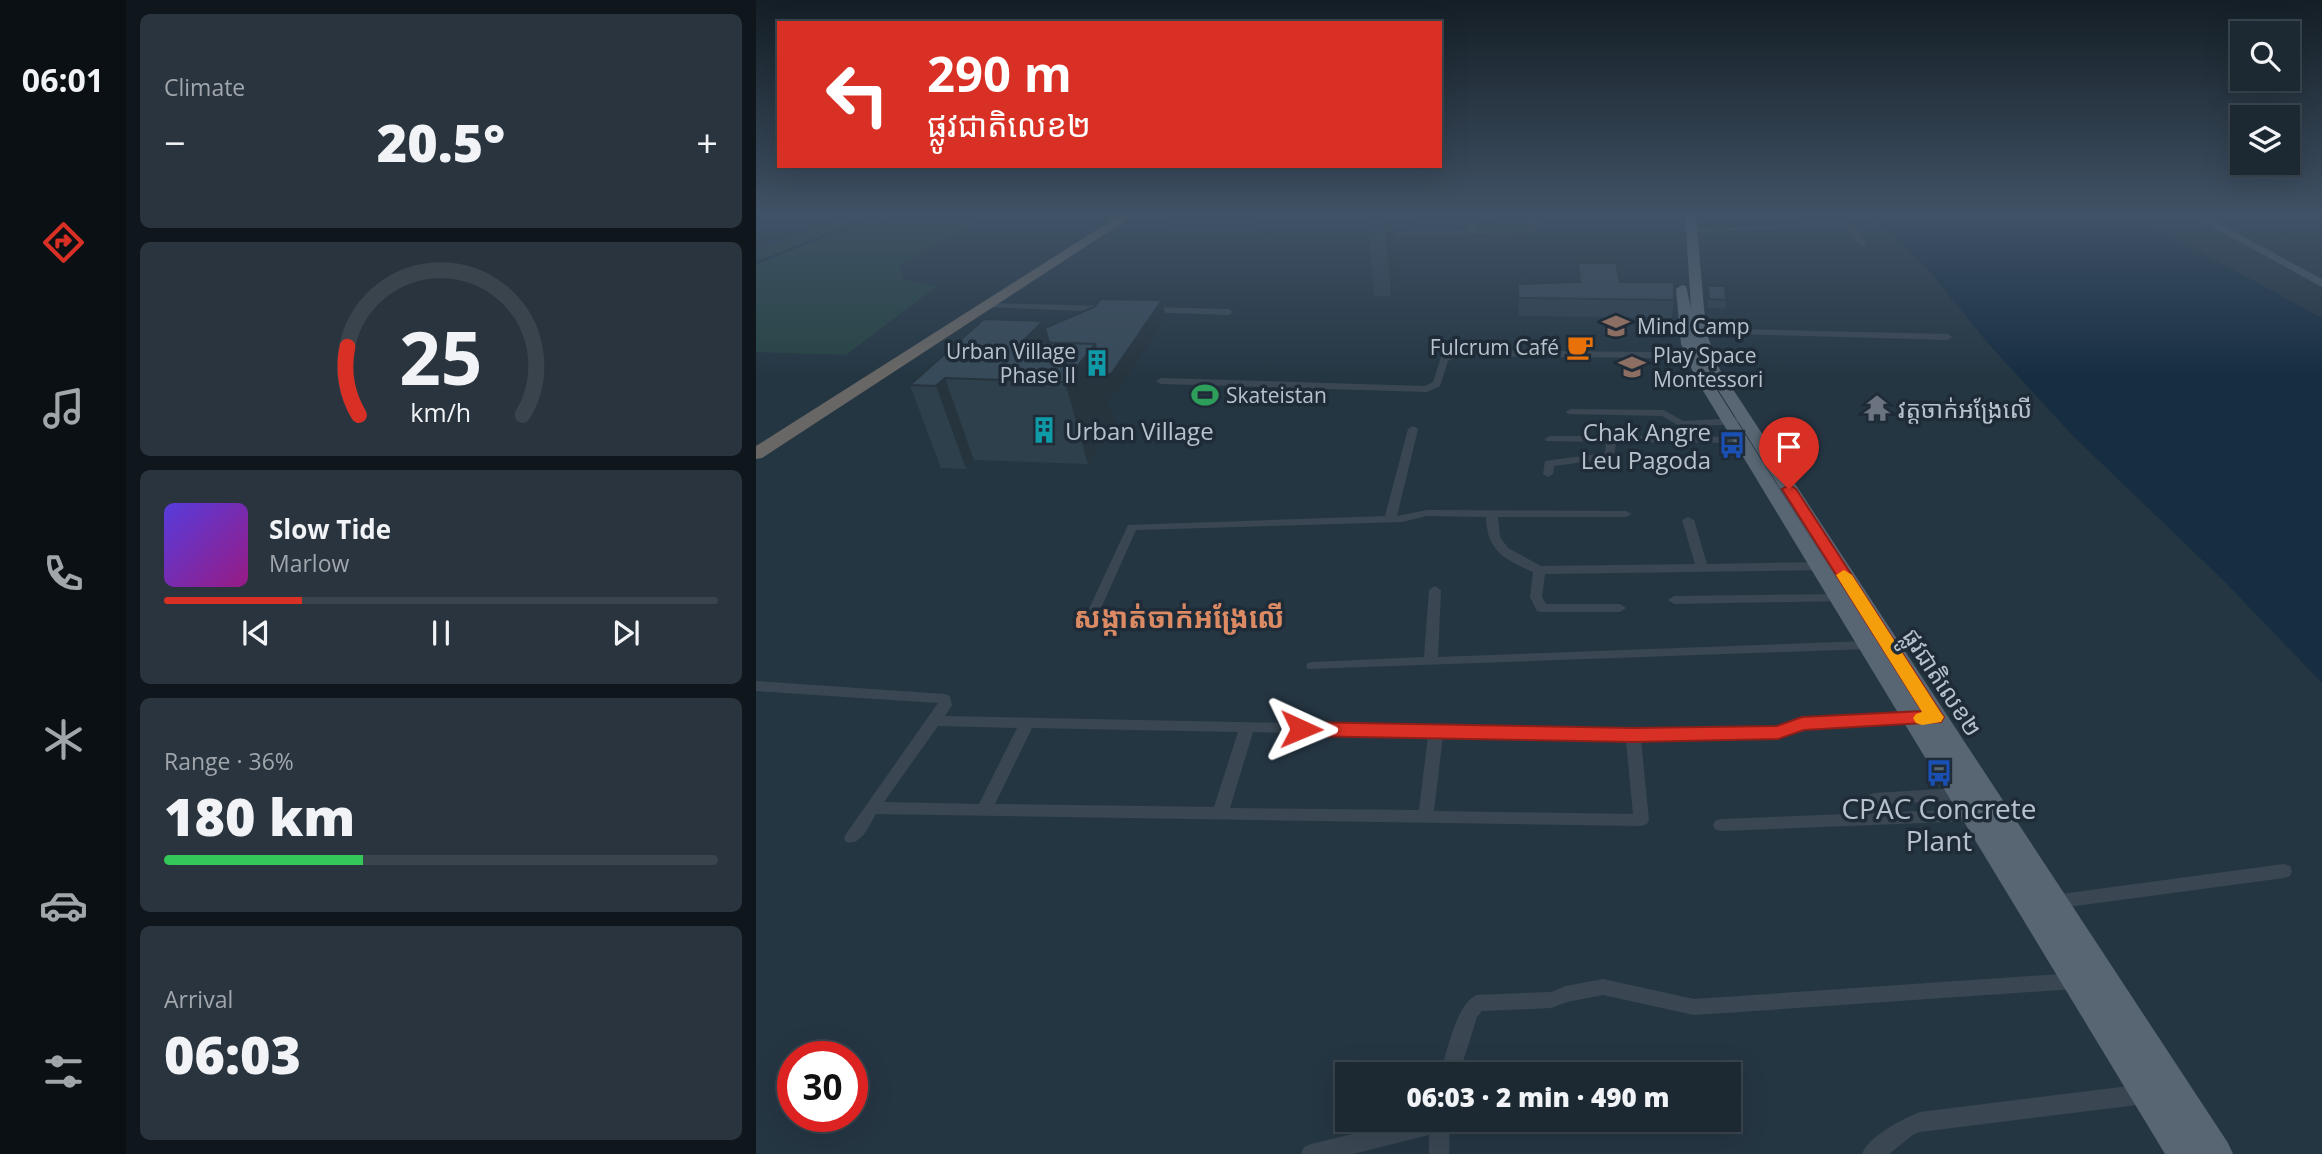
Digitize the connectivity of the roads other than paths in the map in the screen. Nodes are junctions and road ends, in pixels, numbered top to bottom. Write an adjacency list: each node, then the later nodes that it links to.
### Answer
1 (1032, 269): 20 (highway)
2 (1037, 269): 6 (highway)
3 (1688, 269): 10 (main road, ផ្លូវជាតិលេខ២)
4 (2294, 269): 5 (main road)
5 (2322, 284)
6 (985, 305): 7 (street); 22 (highway)
7 (1116, 309)
8 (1143, 309): 9 (street)
9 (1228, 312)
10 (1693, 317): 11 (street); 16 (main road, ផ្លូវជាតិលេខ២)
11 (1948, 338)
12 (1656, 355): 13 (street)
13 (1161, 381)
14 (1571, 412): 15 (street)
15 (1677, 423): 16 (street); 21 (street)
16 (1739, 427): 21 (street); 28 (main road, ផ្លូវជាតិលេខ២)
17 (1413, 429): 26 (street)
18 (1550, 439): 19 (street)
19 (1611, 439): 21 (street); 23 (street)
20 (756, 441)
21 (1666, 442)
22 (756, 453)
23 (1548, 474)
24 (1492, 514): 25 (street); 26 (street); 30 (street)
25 (1626, 514)
26 (1390, 519): 35 (street)
27 (1688, 520): 29 (street)
28 (1828, 565): 29 (street); 32 (main road, ផ្លូវជាតិលេខ២); 40 (main road, ផ្លូវជាតិលេខ២)
29 (1702, 569): 30 (street)
30 (1539, 570): 34 (street)
31 (1435, 590): 37 (street)
32 (1838, 598): 33 (street); 36 (main road, ផ្លូវជាតិលេខ២)
33 (1674, 600)
34 (1620, 608)
35 (1087, 626)
36 (1867, 645): 37 (street); 40 (main road, ផ្លូវជាតិលេខ២)
37 (1430, 660): 38 (street)
38 (1312, 666)
39 (756, 686): 41 (street)
40 (1924, 718): 45 (street); 46 (main road, ផ្លូវជាតិលេខ២); 56 (main road, ផ្លូវជាតិលេខ២)
41 (934, 721): 42 (street); 48 (street)
42 (1027, 723): 43 (street); 49 (street)
43 (1247, 728): 44 (street); 50 (street)
44 (1436, 731): 45 (street); 51 (street)
45 (1633, 735): 51 (street)
46 (1959, 794): 47 (street); 52 (main road, ផ្លូវជាតិលេខ២)
47 (1874, 799)
48 (872, 808): 49 (street); 54 (street)
49 (984, 810): 50 (street)
50 (1220, 813): 51 (street)
51 (1426, 815)
52 (1972, 816): 53 (street); 57 (main road, ផ្លូវជាតិលេខ២)
53 (1721, 825)
54 (852, 838)
55 (2284, 871): 56 (street)
56 (2054, 902): 57 (street); 60 (main road, ផ្លូវជាតិលេខ២)
57 (2028, 905): 58 (main road, ផ្លូវជាតិលេខ២)
58 (2075, 981): 59 (street); 61 (main road, ផ្លូវជាតិលេខ២)
59 (1454, 1062)
60 (2176, 1090): 61 (street); 68 (main road, ផ្លូវជាតិលេខ២)
61 (2146, 1094): 66 (street); 67 (main road, ផ្លូវជាតិលេខ២)
62 (1400, 1132): 64 (street)
63 (1440, 1132): 65 (street)
64 (1311, 1154)
65 (1439, 1154)
66 (1872, 1154)
67 (2183, 1154)
68 (2217, 1154)

